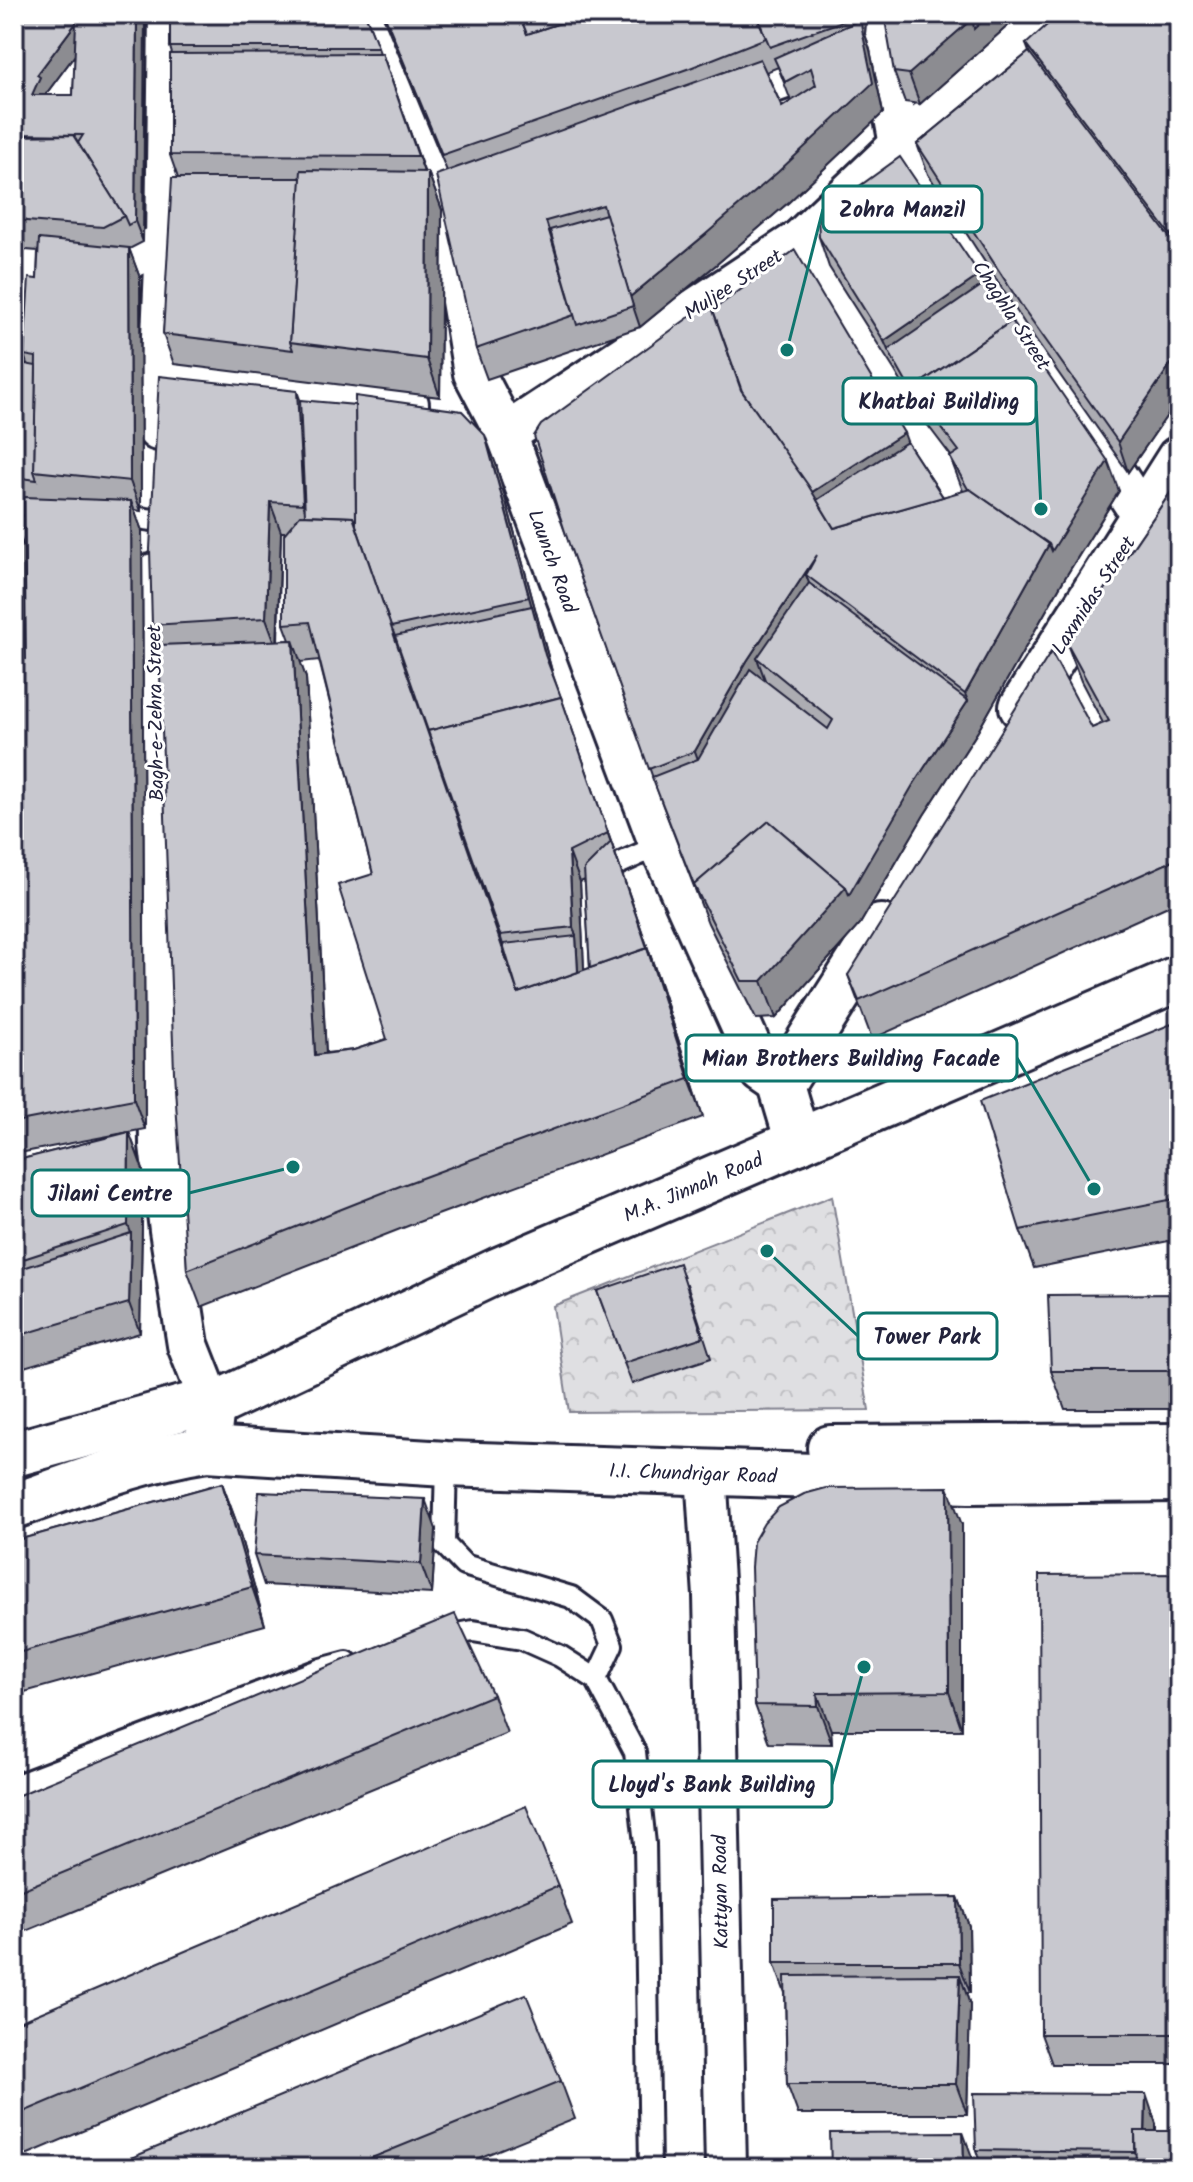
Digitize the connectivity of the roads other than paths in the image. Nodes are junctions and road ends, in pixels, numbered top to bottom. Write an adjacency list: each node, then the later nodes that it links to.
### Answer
1 (169, 14): 8 (street, Bagh-e-Zehra Street)
2 (383, 14): 12 (street, Launch Road)
3 (1048, 14): 6 (street, Muljee Street)
4 (879, 29): 5 (street); 6 (street, Chaghla Street)
5 (686, 113)
6 (900, 145): 7 (street, Muljee Street); 17 (street, Chaghla Street)
7 (800, 240): 12 (street, Muljee Street); 16 (street)
8 (166, 243): 9 (street); 11 (street, Bagh-e-Zehra Street)
9 (20, 259): 10 (lane)
10 (14, 324)
11 (162, 373): 12 (street); 14 (street, Bagh-e-Zehra Street)
12 (500, 425): 19 (street, Launch Road)
13 (1179, 459): 17 (main road, Laxmidas Street)
14 (155, 490): 15 (lane); 25 (street, Bagh-e-Zehra Street)
15 (14, 503)
16 (961, 515)
17 (1143, 517): 18 (main road, Laxmidas Street)
18 (1000, 741)
19 (660, 845): 20 (lane); 23 (street, Launch Road)
20 (581, 897)
21 (899, 900): 23 (main road)
22 (1179, 978): 24 (main road, M.A. Jinnah Road)
23 (781, 1085): 24 (main road)
24 (798, 1142): 25 (main road, M.A. Jinnah Road)
25 (212, 1406): 26 (main road, I.I. Chundrigar Road); 27 (main road); 28 (main road, M.A. Jinnah Road)
26 (1179, 1446)
27 (207, 1449): 29 (main road, I.I. Chundrigar Road); 32 (main road)
28 (14, 1454)
29 (446, 1464): 30 (main road, I.I. Chundrigar Road); 35 (lane)
30 (706, 1473): 31 (main road, I.I. Chundrigar Road); 38 (street, Kattyan Road)
31 (1179, 1479)
32 (14, 1506)
33 (411, 1644): 35 (lane)
34 (366, 1657): 36 (lane)
35 (596, 1679): 37 (lane)
36 (14, 1786)
37 (650, 2168)
38 (726, 2168)

